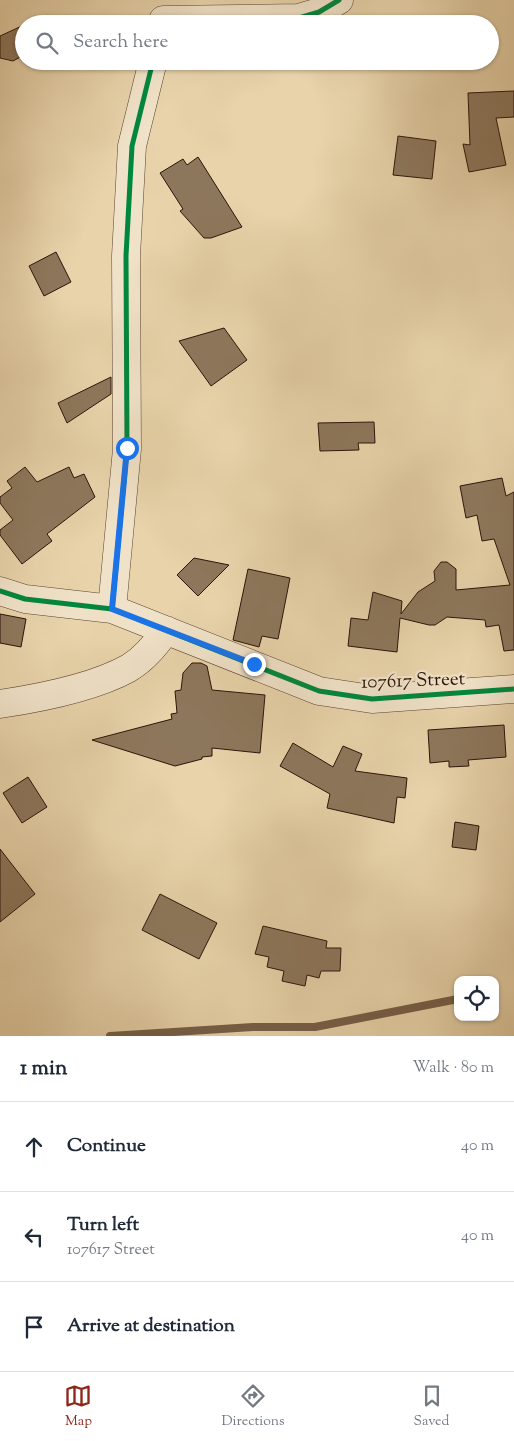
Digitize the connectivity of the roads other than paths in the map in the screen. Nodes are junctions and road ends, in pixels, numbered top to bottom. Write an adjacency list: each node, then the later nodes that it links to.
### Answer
1 (339, 0): 4 (street)
2 (162, 14): 3 (street)
3 (196, 15)
4 (310, 15)
5 (151, 70): 7 (street)
6 (0, 591): 7 (street, 107617 Street)
7 (112, 609): 8 (street, 107617 Street)
8 (166, 630): 9 (street, 107617 Street); 10 (street)
9 (514, 689)
10 (0, 704)

